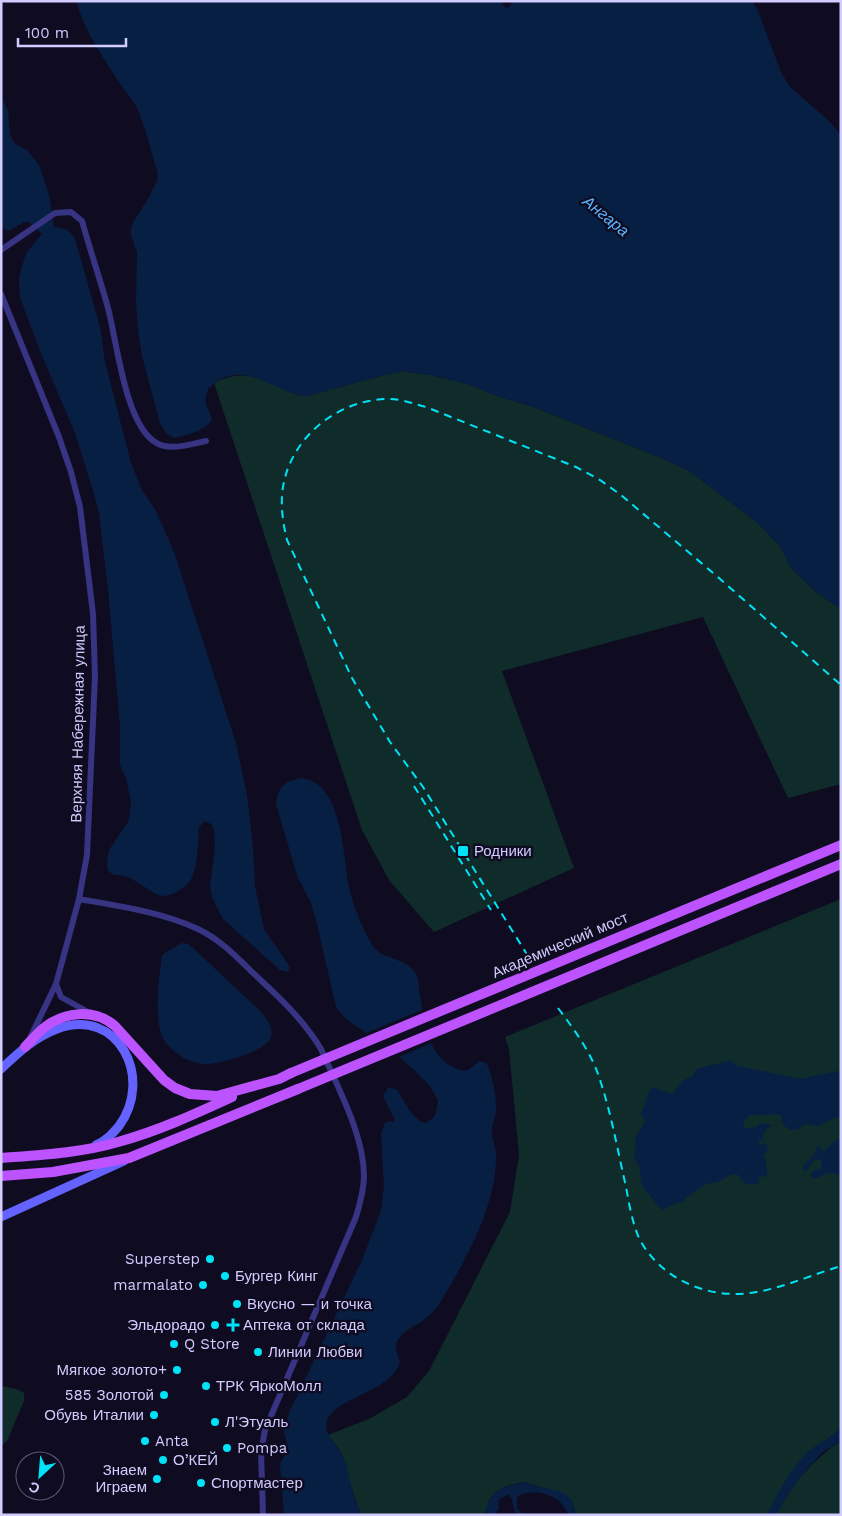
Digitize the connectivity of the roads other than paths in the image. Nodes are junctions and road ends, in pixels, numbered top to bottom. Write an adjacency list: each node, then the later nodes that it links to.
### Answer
1 (1, 250): 3 (street)
2 (1, 294): 6 (street, Верхняя Набережная улица)
3 (206, 441)
4 (841, 845): 11 (main road, Академический мост, bridge)
5 (841, 864): 14 (main road, bridge)
6 (79, 899): 7 (street, Верхняя Набережная улица); 17 (street)
7 (56, 984): 8 (street); 9 (street, Верхняя Набережная улица)
8 (92, 1014): 9 (main road); 11 (main road)
9 (25, 1047): 10 (main road); 12 (main road)
10 (1, 1069)
11 (258, 1085): 12 (main road)
12 (92, 1147): 13 (main road)
13 (1, 1158)
14 (129, 1158): 15 (main road); 16 (main road)
15 (1, 1176)
16 (1, 1217)
17 (262, 1515)

